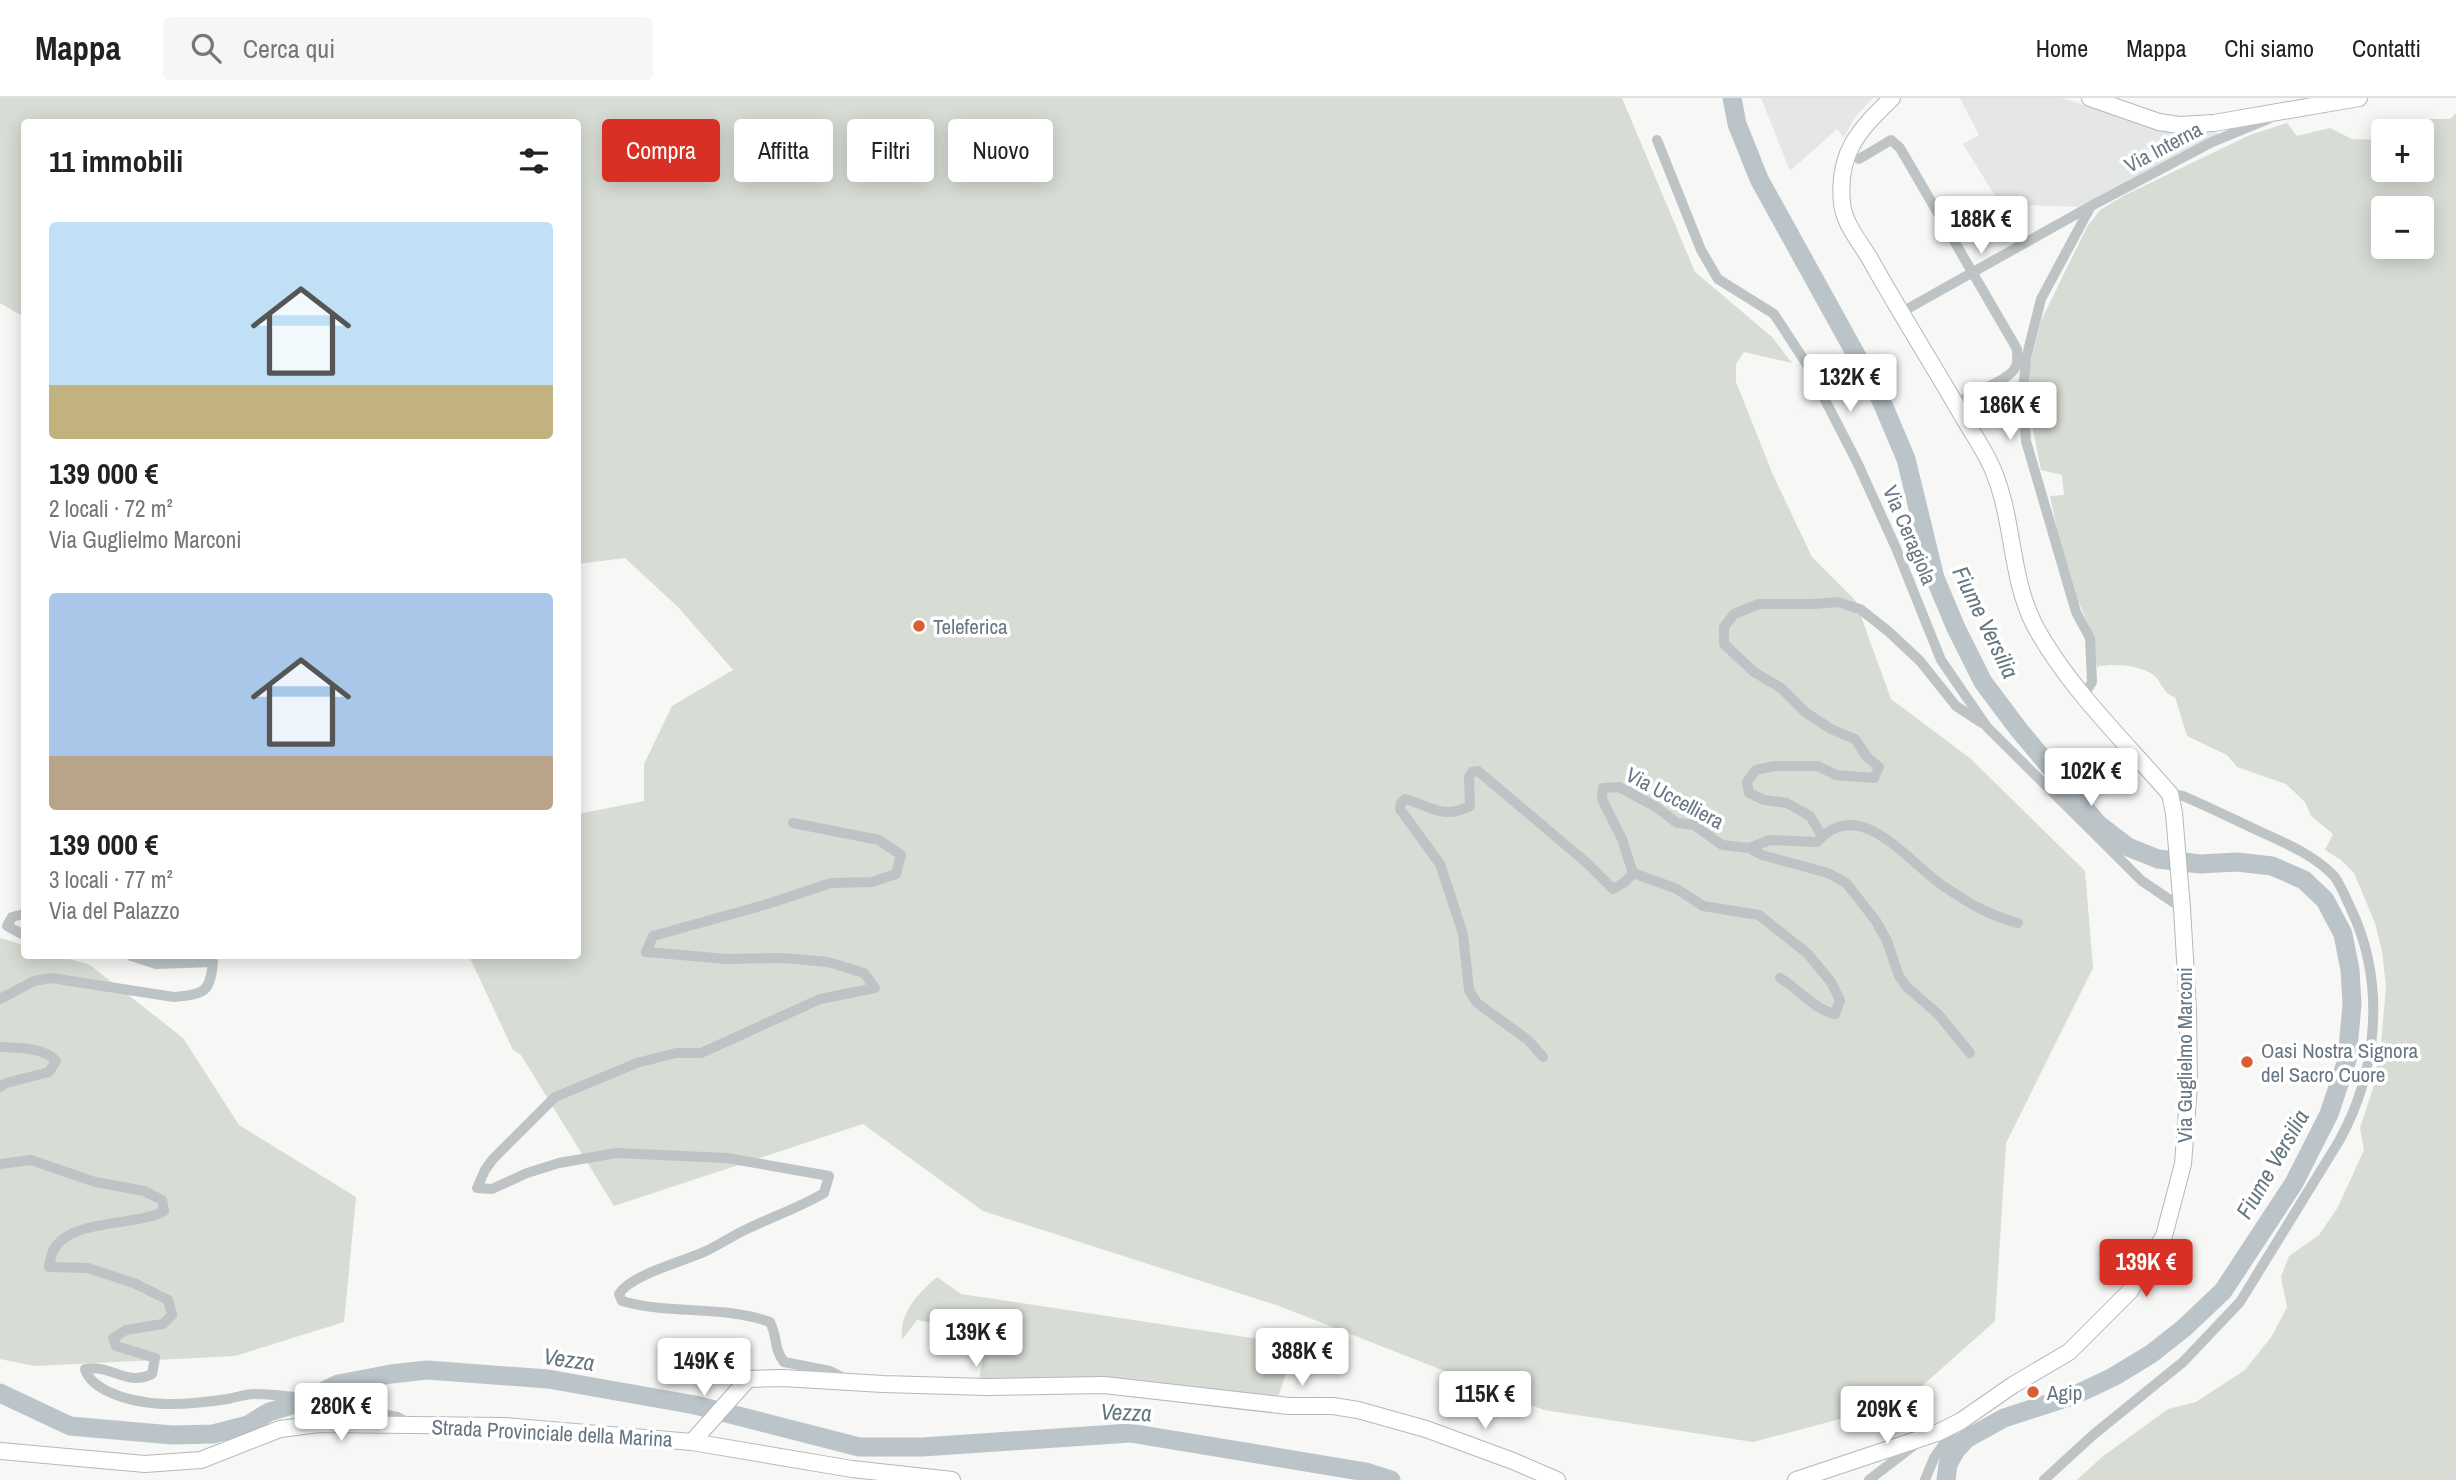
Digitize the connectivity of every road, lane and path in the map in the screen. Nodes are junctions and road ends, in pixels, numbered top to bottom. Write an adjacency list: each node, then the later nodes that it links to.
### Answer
1 (1892, 98): 9 (main road)
2 (2090, 98): 4 (main road)
3 (2359, 98): 4 (main road)
4 (2294, 109): 7 (street, Via Interna)
5 (1657, 141): 12 (street, Via Ceragiola)
6 (1858, 159): 8 (street)
7 (2091, 206): 8 (street, Via Interna); 11 (street)
8 (1972, 272): 9 (street, Via Interna); 10 (street)
9 (1900, 313): 10 (main road)
10 (1956, 405): 11 (main road)
11 (2084, 695): 13 (main road)
12 (1987, 727): 15 (street, Via Uccelliera); 18 (street, Via Ceragiola)
13 (2170, 794): 18 (main road, Via Guglielmo Marconi); 41 (street)
14 (793, 823): 30 (street)
15 (1822, 836): 16 (street, Via Uccelliera); 20 (street)
16 (1749, 848): 17 (street, Via Uccelliera); 26 (street)
17 (1633, 873): 23 (street); 27 (street)
18 (2182, 908): 31 (main road, Via Guglielmo Marconi)
19 (21, 915): 21 (street)
20 (2018, 923)
21 (21, 933)
22 (140, 959): 24 (street)
23 (1780, 978)
24 (0, 999)
25 (0, 1048): 28 (street)
26 (1970, 1053)
27 (1543, 1057)
28 (0, 1087)
29 (0, 1164): 32 (street)
30 (849, 1381): 34 (main road); 37 (main road)
31 (1961, 1421): 33 (main road, Via Guglielmo Marconi); 40 (street)
32 (412, 1425): 34 (main road, Strada Provinciale della Marina); 35 (main road, Strada Provinciale della Marina)
33 (1925, 1437): 38 (main road, Via Guglielmo Marconi); 39 (street)
34 (692, 1442): 36 (main road, Strada Provinciale della Marina)
35 (0, 1451)
36 (952, 1480)
37 (1557, 1480)
38 (1796, 1480)
39 (1869, 1480)
40 (1925, 1480)
41 (2044, 1480)

